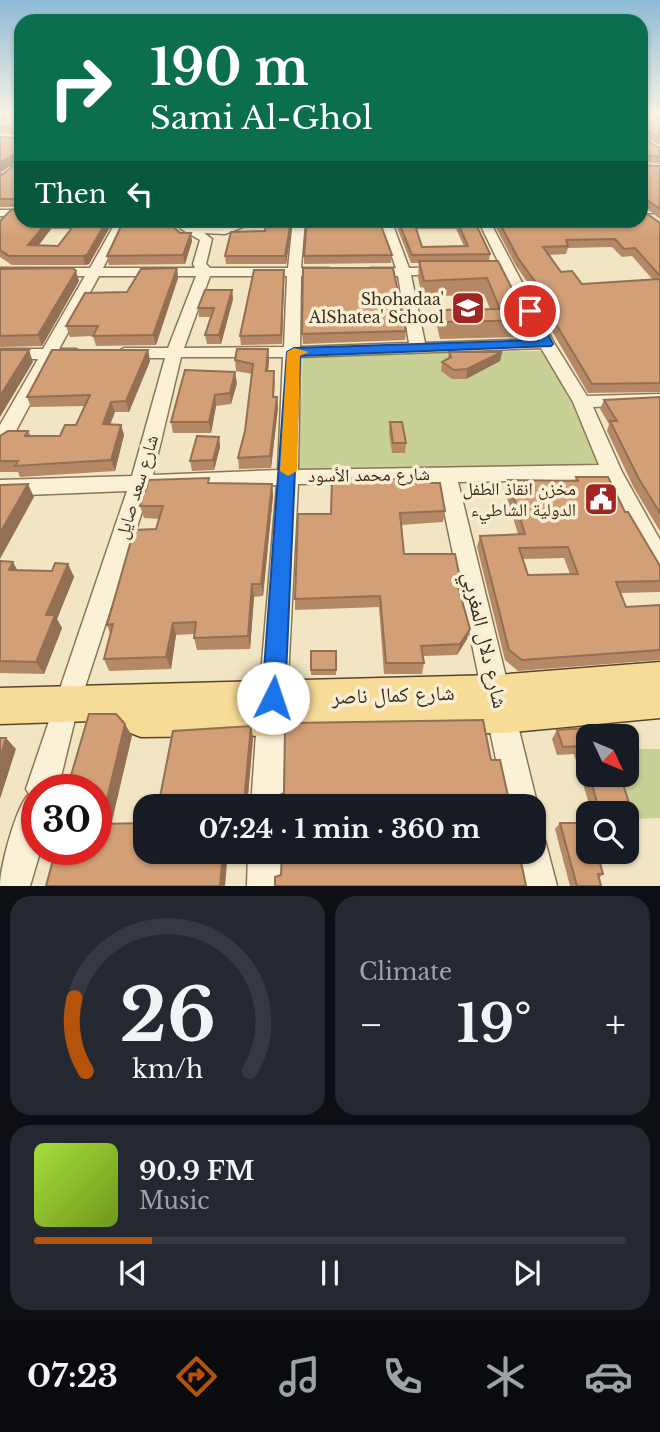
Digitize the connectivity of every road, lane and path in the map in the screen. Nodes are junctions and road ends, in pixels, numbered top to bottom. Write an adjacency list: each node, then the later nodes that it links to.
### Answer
1 (10, 170): 2 (street)
2 (0, 181)
3 (119, 228): 13 (street)
4 (186, 228): 11 (street, شارع سعد صايل)
5 (200, 228): 6 (street)
6 (228, 228)
7 (241, 228): 11 (street, شارع سعد صايل)
8 (298, 228): 14 (street)
9 (388, 228): 15 (street)
10 (486, 228): 17 (street)
11 (203, 270): 13 (street); 14 (street); 20 (street, شارع سعد صايل)
12 (456, 271): 15 (street)
13 (95, 272): 16 (street); 22 (street)
14 (294, 272): 15 (street); 19 (street)
15 (404, 272): 18 (street)
16 (2, 274)
17 (546, 344): 18 (street); 24 (street)
18 (418, 348): 19 (street)
19 (294, 352): 20 (street); 28 (street)
20 (174, 353): 22 (street); 29 (street, شارع سعد صايل)
21 (0, 354): 22 (street)
22 (49, 354): 25 (street)
23 (660, 399): 24 (street)
24 (582, 402): 26 (street)
25 (0, 442)
26 (612, 472): 27 (street, شارع محمد الأسود); 31 (street)
27 (446, 473): 28 (street, شارع محمد الأسود); 34 (street, شارع دلال المغربي)
28 (288, 477): 29 (street, شارع محمد الأسود); 36 (street)
29 (140, 484): 30 (street, شارع محمد الأسود); 37 (street, شارع سعد صايل)
30 (0, 488)
31 (660, 561)
32 (660, 679): 34 (main road, شارع كمال ناصر)
33 (660, 701): 34 (main road, شارع كمال ناصر)
34 (499, 703): 36 (main road, شارع كمال ناصر); 41 (street, شارع دلال المغربي)
35 (0, 706): 37 (main road, شارع كمال ناصر)
36 (272, 708): 37 (main road, شارع كمال ناصر); 40 (street)
37 (65, 712): 38 (main road, شارع كمال ناصر); 39 (street, شارع سعد صايل)
38 (0, 722)
39 (46, 774)
40 (268, 794)
41 (519, 794)
42 (21, 860): 45 (street)
43 (265, 864): 46 (street)
44 (535, 864): 47 (street)
45 (13, 886)
46 (264, 886)
47 (540, 886)

